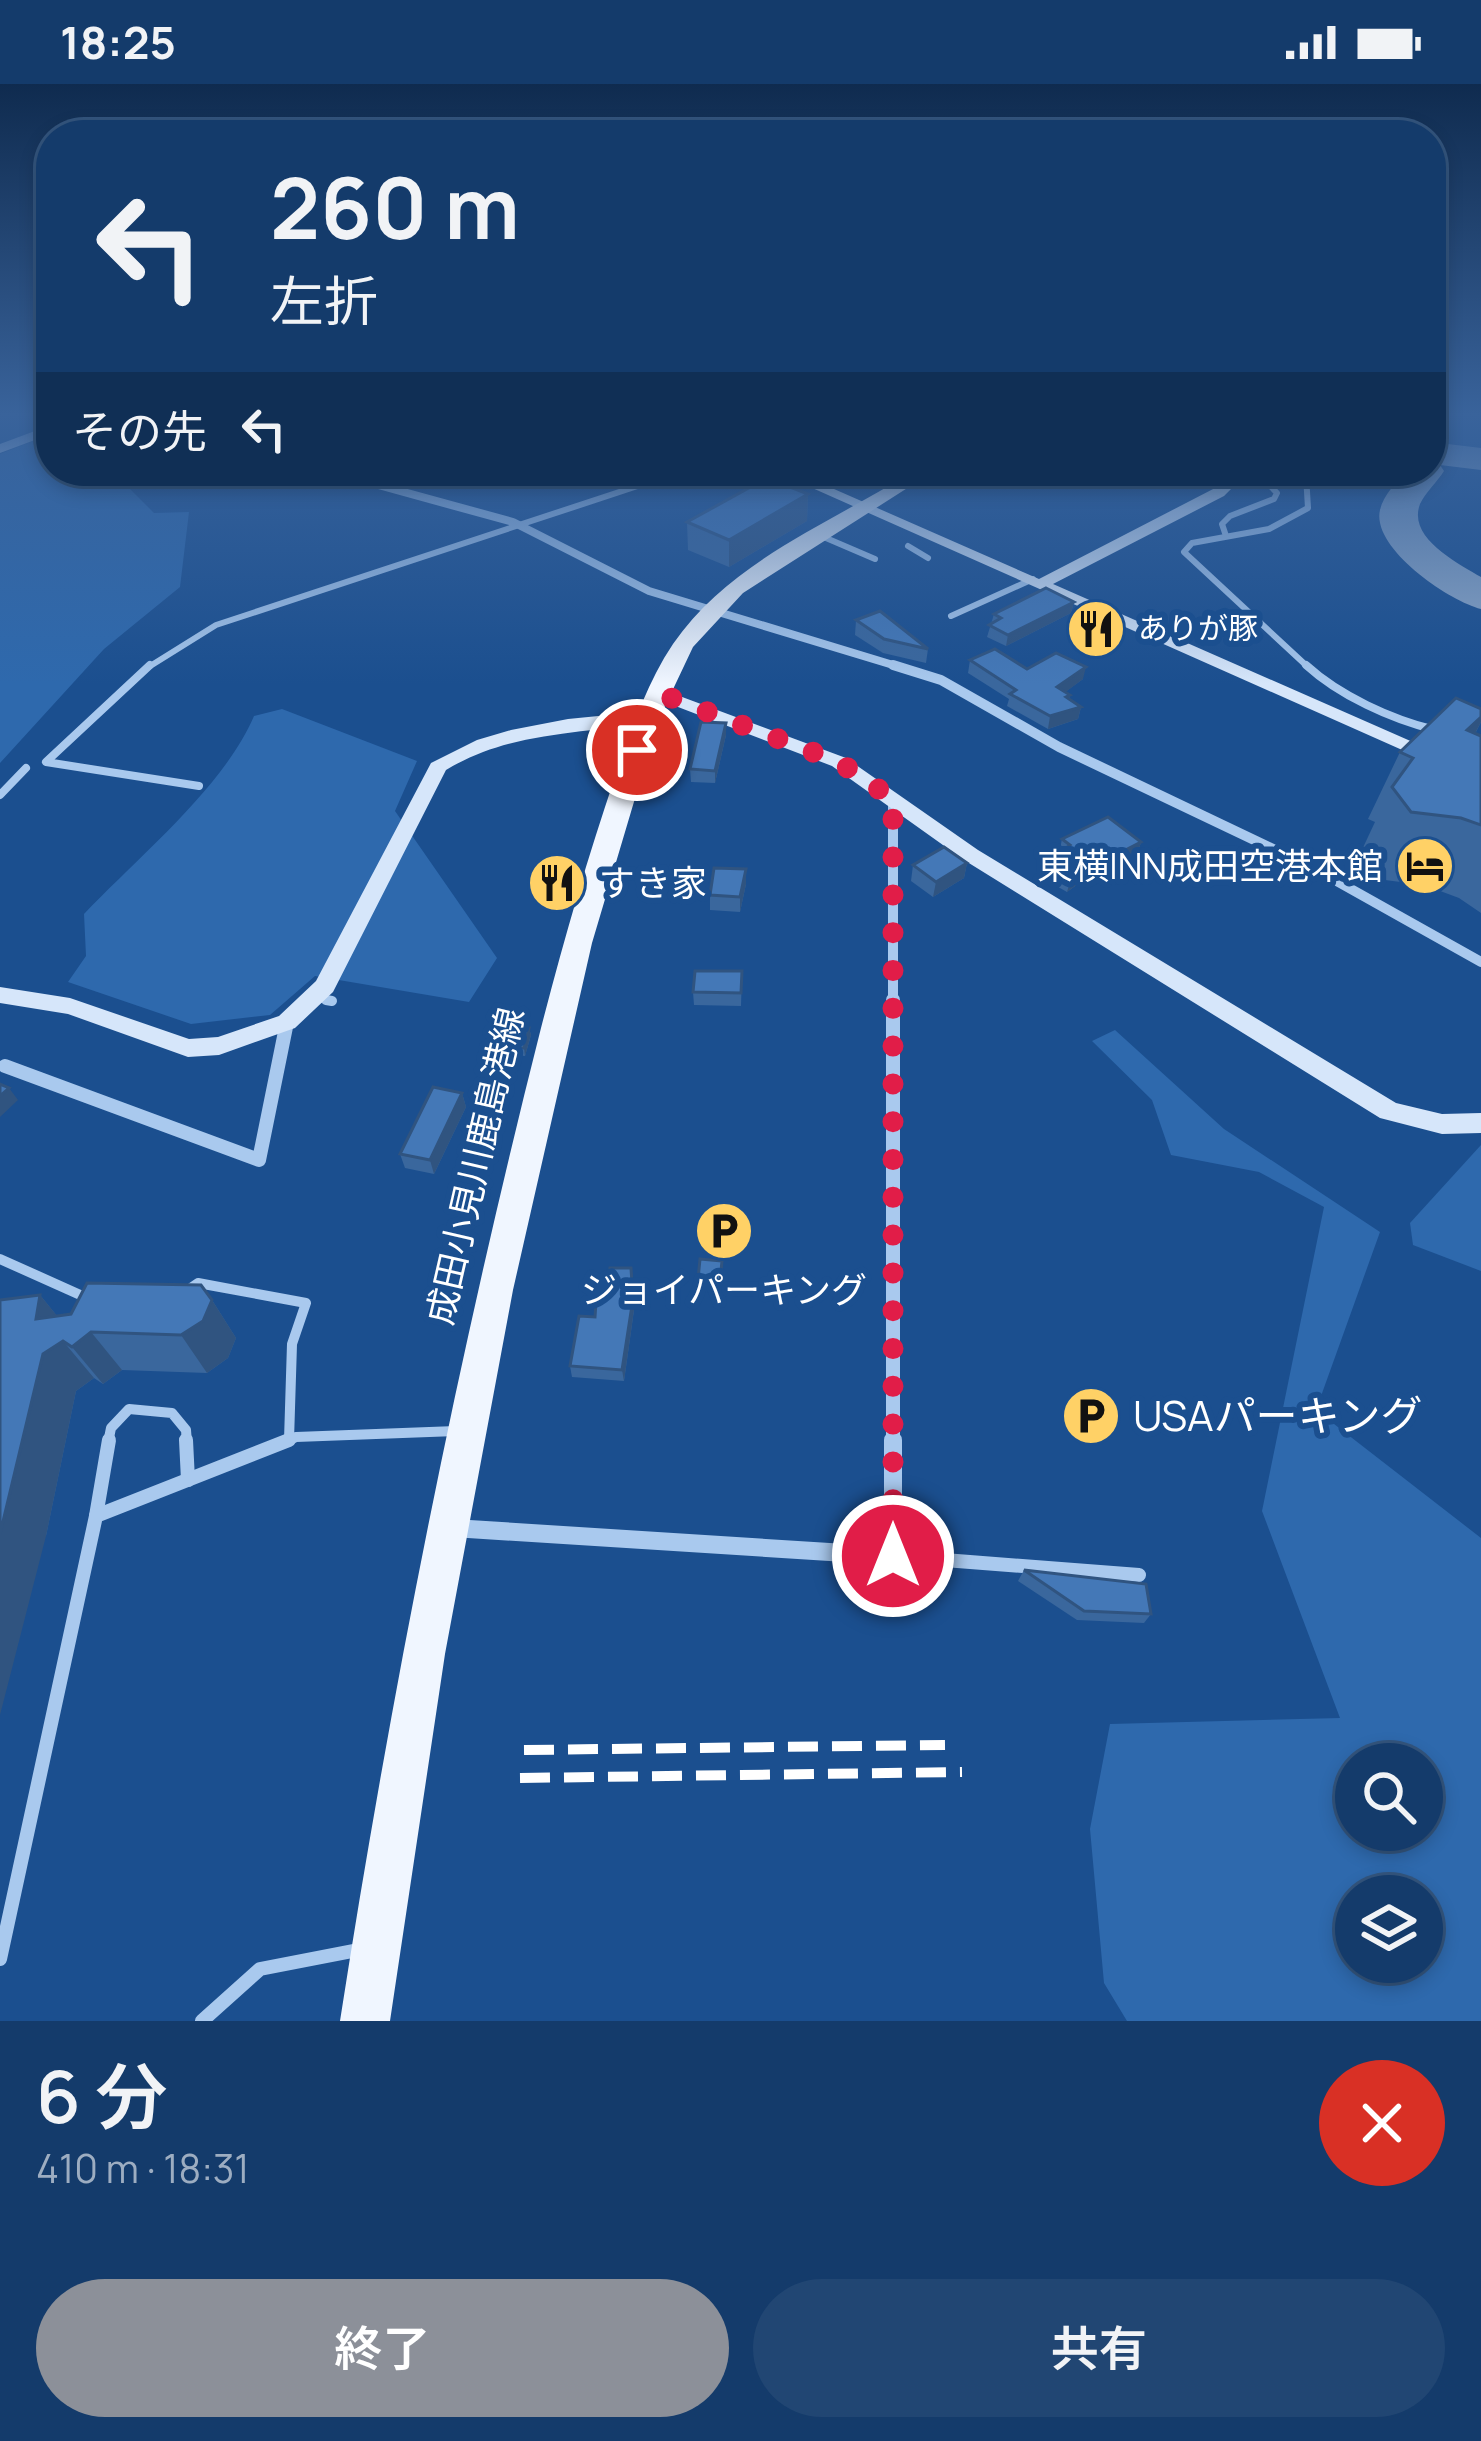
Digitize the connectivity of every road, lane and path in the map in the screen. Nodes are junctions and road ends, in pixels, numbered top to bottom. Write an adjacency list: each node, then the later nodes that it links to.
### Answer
1 (442, 503): 9 (street)
2 (580, 503): 9 (lane)
3 (860, 503): 8 (street)
4 (870, 503): 8 (main road, 成田小見川鹿島港線)
5 (1183, 503): 15 (street)
6 (1263, 503): 11 (lane)
7 (1308, 503): 11 (lane)
8 (866, 506): 10 (main road, 成田小見川鹿島港線); 15 (street)
9 (515, 524): 16 (street); 22 (lane)
10 (814, 533): 14 (lane); 16 (main road, 成田小見川鹿島港線)
11 (1226, 536): 19 (lane)
12 (908, 546): 13 (lane)
13 (928, 558)
14 (874, 559)
15 (1038, 581): 17 (lane); 21 (street)
16 (711, 610): 18 (main road, 成田小見川鹿島港線); 25 (street)
17 (951, 616)
18 (653, 705): 24 (street); 27 (street); 33 (main road, 成田小見川鹿島港線)
19 (1453, 732)
20 (26, 768): 23 (lane)
21 (1481, 779)
22 (200, 786)
23 (0, 795)
24 (893, 799): 29 (street); 38 (street)
25 (1481, 962)
26 (0, 995): 27 (street)
27 (287, 1022): 28 (street)
28 (5, 1066)
29 (1481, 1123)
30 (0, 1259): 32 (lane)
31 (181, 1295): 34 (lane)
32 (100, 1304)
33 (464, 1431): 34 (lane); 37 (main road, 成田小見川鹿島港線)
34 (289, 1440): 35 (lane)
35 (188, 1480): 36 (lane); 36 (lane)
36 (96, 1516): 41 (lane)
37 (445, 1528): 38 (street); 40 (main road, 成田小見川鹿島港線)
38 (893, 1556): 39 (lane)
39 (1138, 1575)
40 (375, 1947): 42 (lane); 43 (main road, 成田小見川鹿島港線)
41 (0, 1959)
42 (202, 2021)
43 (364, 2021)

